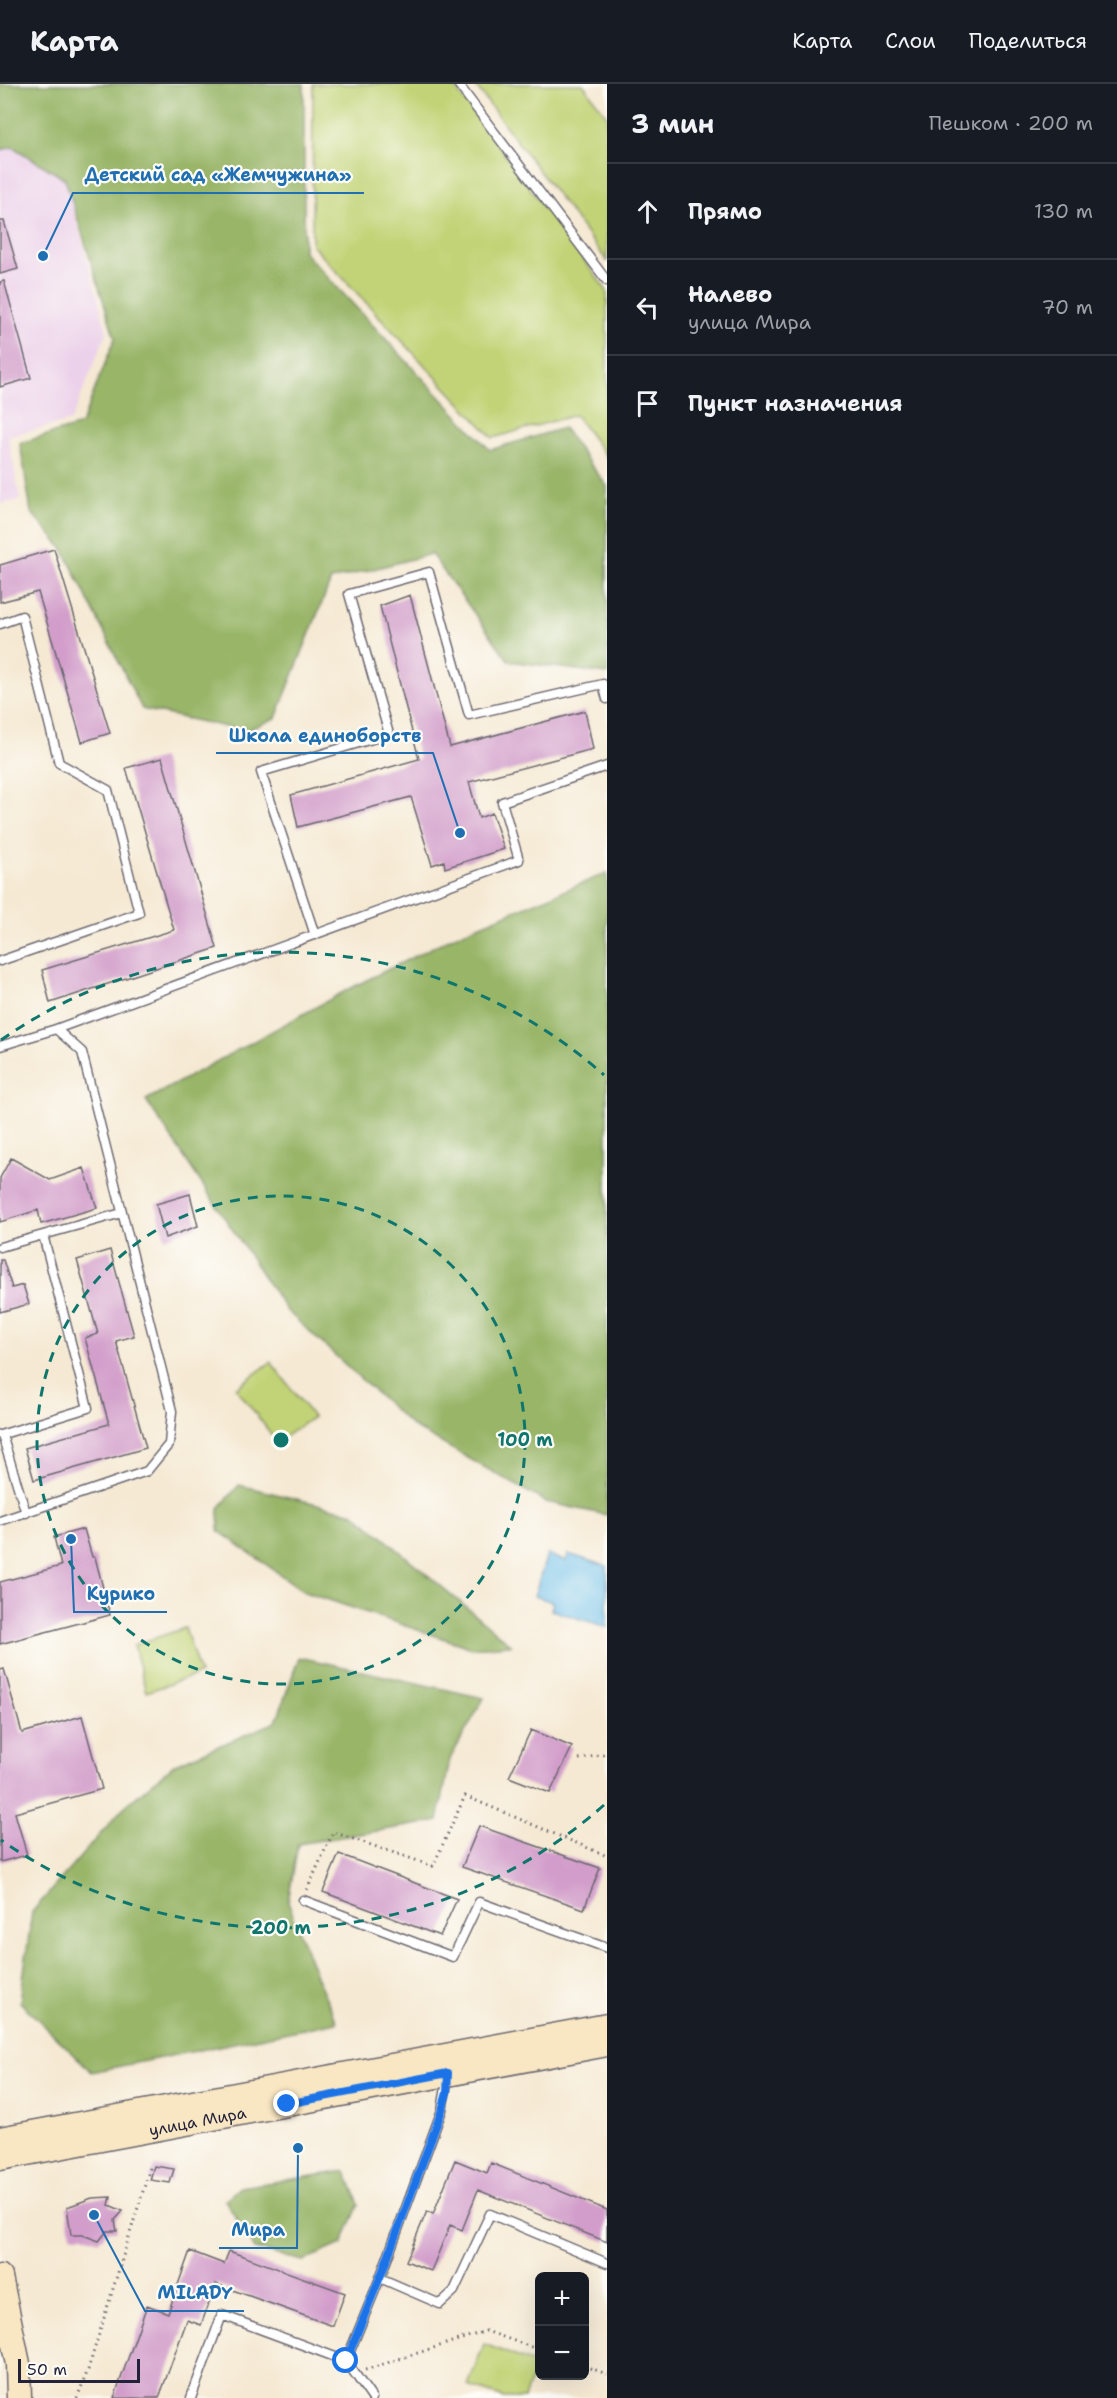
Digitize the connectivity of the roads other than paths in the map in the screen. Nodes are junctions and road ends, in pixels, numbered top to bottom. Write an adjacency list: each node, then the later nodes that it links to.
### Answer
1 (458, 84): 2 (lane)
2 (607, 281)
3 (0, 624): 7 (lane)
4 (607, 699): 6 (lane)
5 (607, 766): 6 (lane)
6 (315, 934): 8 (lane)
7 (0, 961)
8 (56, 1029): 9 (lane); 10 (lane)
9 (0, 1046)
10 (122, 1213): 11 (lane); 14 (lane)
11 (43, 1235): 12 (lane); 13 (lane)
12 (0, 1247)
13 (1, 1435): 14 (lane)
14 (26, 1512): 15 (lane)
15 (0, 1521)
16 (303, 1900): 17 (lane)
17 (607, 1948)
18 (607, 2026): 20 (main road, улица Мира)
19 (607, 2044): 20 (main road, улица Мира)
20 (447, 2065): 21 (main road, улица Мира); 22 (main road, улица Мира); 25 (lane)
21 (0, 2139)
22 (0, 2158)
23 (607, 2263): 25 (lane)
24 (0, 2277): 27 (main road)
25 (380, 2278): 26 (lane)
26 (346, 2361): 28 (lane); 29 (lane)
27 (19, 2398)
28 (191, 2398)
29 (372, 2398)

